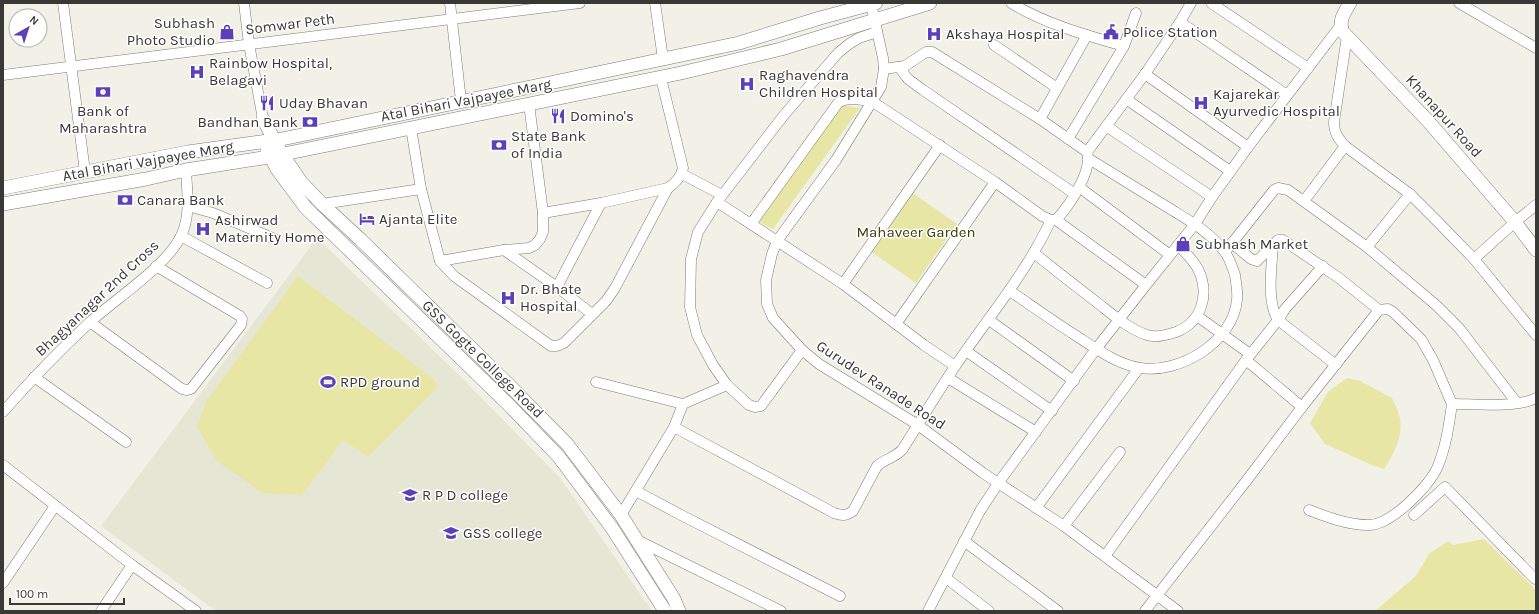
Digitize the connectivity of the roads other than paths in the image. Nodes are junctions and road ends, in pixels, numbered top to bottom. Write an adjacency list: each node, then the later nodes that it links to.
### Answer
1 (63, 3): 25 (street)
2 (244, 3): 20 (street)
3 (450, 3): 14 (street)
4 (580, 3): 14 (street, Somwar Peth)
5 (655, 3): 24 (street)
6 (930, 3): 15 (main road, Atal Bihari Vajpayee Marg)
7 (1011, 3): 19 (street)
8 (1191, 3): 16 (street)
9 (1211, 3): 27 (street)
10 (1350, 3): 17 (main road)
11 (1459, 3): 23 (street)
12 (873, 4): 15 (street, Gurudev Ranade Road); 24 (main road, Atal Bihari Vajpayee Marg)
13 (1136, 13): 22 (street)
14 (452, 19): 20 (street, Somwar Peth); 35 (street)
15 (875, 19): 18 (street, Gurudev Ranade Road); 31 (main road, Atal Bihari Vajpayee Marg)
16 (1180, 22): 29 (street); 33 (street)
17 (1344, 31): 27 (street); 46 (street); 69 (main road, Khanapur Road)
18 (877, 32): 28 (street, Gurudev Ranade Road); 60 (street)
19 (1087, 35): 22 (street); 32 (street)
20 (249, 44): 25 (street, Somwar Peth); 38 (street)
21 (994, 45): 32 (street)
22 (1124, 46): 42 (street)
23 (1536, 48)
24 (663, 59): 35 (main road, Atal Bihari Vajpayee Marg)
25 (71, 66): 30 (street, Somwar Peth); 51 (street)
26 (899, 67): 28 (street); 39 (street); 57 (street)
27 (1308, 68): 33 (street)
28 (884, 69): 36 (street, Gurudev Ranade Road)
29 (1144, 74): 34 (street); 45 (street)
30 (3, 75)
31 (660, 78): 37 (main road, Atal Bihari Vajpayee Marg); 52 (street)
32 (1057, 88): 39 (street)
33 (1287, 95): 45 (street)
34 (1126, 99): 40 (street); 50 (street)
35 (461, 102): 43 (main road, Atal Bihari Vajpayee Marg)
36 (873, 102): 44 (street); 70 (street); 74 (street, Gurudev Ranade Road)
37 (529, 104): 41 (main road, Atal Bihari Vajpayee Marg); 67 (street)
38 (263, 119): 43 (main road)
39 (1040, 120): 42 (street)
40 (1106, 126): 48 (street); 59 (street)
41 (411, 128): 47 (main road, Atal Bihari Vajpayee Marg); 56 (street)
42 (1068, 139): 48 (street)
43 (269, 141): 47 (main road); 51 (main road, Atal Bihari Vajpayee Marg)
44 (940, 145): 53 (street); 89 (street)
45 (1248, 146): 50 (street)
46 (1345, 146): 58 (street); 61 (street)
47 (276, 155): 49 (main road, Atal Bihari Vajpayee Marg); 64 (main road); 147 (main road, GSS Gogte College Road)
48 (1088, 155): 57 (street); 71 (street)
49 (186, 170): 63 (main road, Atal Bihari Vajpayee Marg); 66 (street, Bhagyanagar 2nd Cross)
50 (1230, 171): 59 (street)
51 (85, 172): 54 (main road, Atal Bihari Vajpayee Marg)
52 (682, 174): 55 (street); 60 (street)
53 (995, 182): 68 (street); 100 (street)
54 (3, 188)
55 (668, 188): 62 (street); 94 (street)
56 (421, 189): 64 (street); 85 (street)
57 (1077, 190): 68 (street); 83 (street)
58 (1410, 194): 78 (street); 84 (street)
59 (1212, 197): 71 (street)
60 (719, 198): 70 (street); 114 (street)
61 (1304, 201): 75 (street); 78 (street)
62 (600, 203): 67 (street); 91 (street)
63 (3, 204)
64 (322, 204): 133 (main road)
65 (1536, 205): 69 (street)
66 (188, 206): 72 (street, Bhagyanagar 2nd Cross); 73 (street)
67 (543, 213): 79 (street)
68 (1053, 220): 82 (street); 90 (street)
69 (1515, 222): 80 (main road, Khanapur Road); 84 (street)
70 (751, 224): 74 (street)
71 (1195, 224): 77 (street); 81 (street)
72 (181, 236): 86 (street, Bhagyanagar 2nd Cross); 88 (street)
73 (275, 239)
74 (777, 241): 89 (street); 104 (street, Gurudev Ranade Road)
75 (1232, 243): 76 (street); 81 (street)
76 (1273, 244): 87 (street); 98 (street)
77 (1179, 246): 83 (street); 95 (street)
78 (1367, 247): 116 (street)
79 (504, 250): 85 (street); 91 (street)
80 (1536, 250)
81 (1225, 252): 101 (street)
82 (1034, 253): 92 (street); 97 (street)
83 (1170, 255): 90 (street)
84 (1474, 259): 102 (street)
85 (440, 261): 94 (street)
86 (156, 266): 99 (street, Bhagyanagar 2nd Cross); 99 (street)
87 (1323, 266): 93 (street); 98 (street)
88 (267, 282)
89 (843, 284): 100 (street)
90 (1146, 285): 97 (street)
91 (557, 287): 94 (street)
92 (1010, 291): 96 (street); 103 (street)
93 (1379, 310): 107 (street); 118 (street)
94 (592, 314)
95 (1197, 316): 97 (street); 101 (street)
96 (989, 320): 105 (street); 112 (street)
97 (1120, 320): 103 (street)
98 (1278, 320): 106 (street); 107 (street)
99 (90, 322): 110 (street, Bhagyanagar 2nd Cross)
100 (896, 324): 108 (street)
101 (1222, 333): 106 (street); 109 (street)
102 (1536, 335)
103 (1096, 349): 109 (street); 112 (street)
104 (802, 350): 114 (street); 122 (street, Gurudev Ranade Road)
105 (966, 351): 108 (street); 120 (street)
106 (1248, 357): 119 (street); 138 (street)
107 (1336, 365): 119 (street)
108 (955, 366): 111 (street)
109 (1138, 368): 131 (street)
110 (34, 377): 121 (street, Bhagyanagar 2nd Cross); 125 (street)
111 (948, 378): 122 (street); 124 (street)
112 (1074, 381): 120 (street)
113 (596, 382): 117 (street)
114 (727, 385): 117 (street)
115 (1536, 398): 116 (street)
116 (1517, 403): 118 (street)
117 (683, 404): 123 (street)
118 (1452, 404): 132 (street)
119 (1302, 407): 143 (street)
120 (1052, 411): 124 (street)
121 (3, 412)
122 (918, 425): 123 (street); 128 (street, Gurudev Ranade Road)
123 (674, 427): 129 (street)
124 (1036, 432): 128 (street)
125 (126, 442)
126 (1120, 452): 135 (street)
127 (3, 465): 130 (street)
128 (998, 482): 131 (street, Gurudev Ranade Road); 137 (street)
129 (636, 491): 133 (street); 144 (street)
130 (55, 506): 139 (street); 142 (street)
131 (1036, 508): 135 (street, Gurudev Ranade Road)
132 (1309, 510)
133 (621, 515): 136 (main road)
134 (1414, 515): 141 (street)
135 (1064, 526): 138 (street, Gurudev Ranade Road)
136 (635, 539): 148 (main road); 149 (street)
137 (964, 541): 140 (street); 152 (street)
138 (1106, 556): 143 (street, Gurudev Ranade Road)
139 (132, 565): 145 (street); 146 (street)
140 (946, 578): 150 (street); 151 (street)
141 (1536, 578)
142 (3, 583)
143 (1157, 595): 153 (street); 154 (street, Gurudev Ranade Road)
144 (840, 596)
145 (101, 611)
146 (196, 611)
147 (665, 611)
148 (679, 611)
149 (781, 611)
150 (928, 611)
151 (988, 611)
152 (1058, 611)
153 (1145, 611)
154 (1178, 611)

